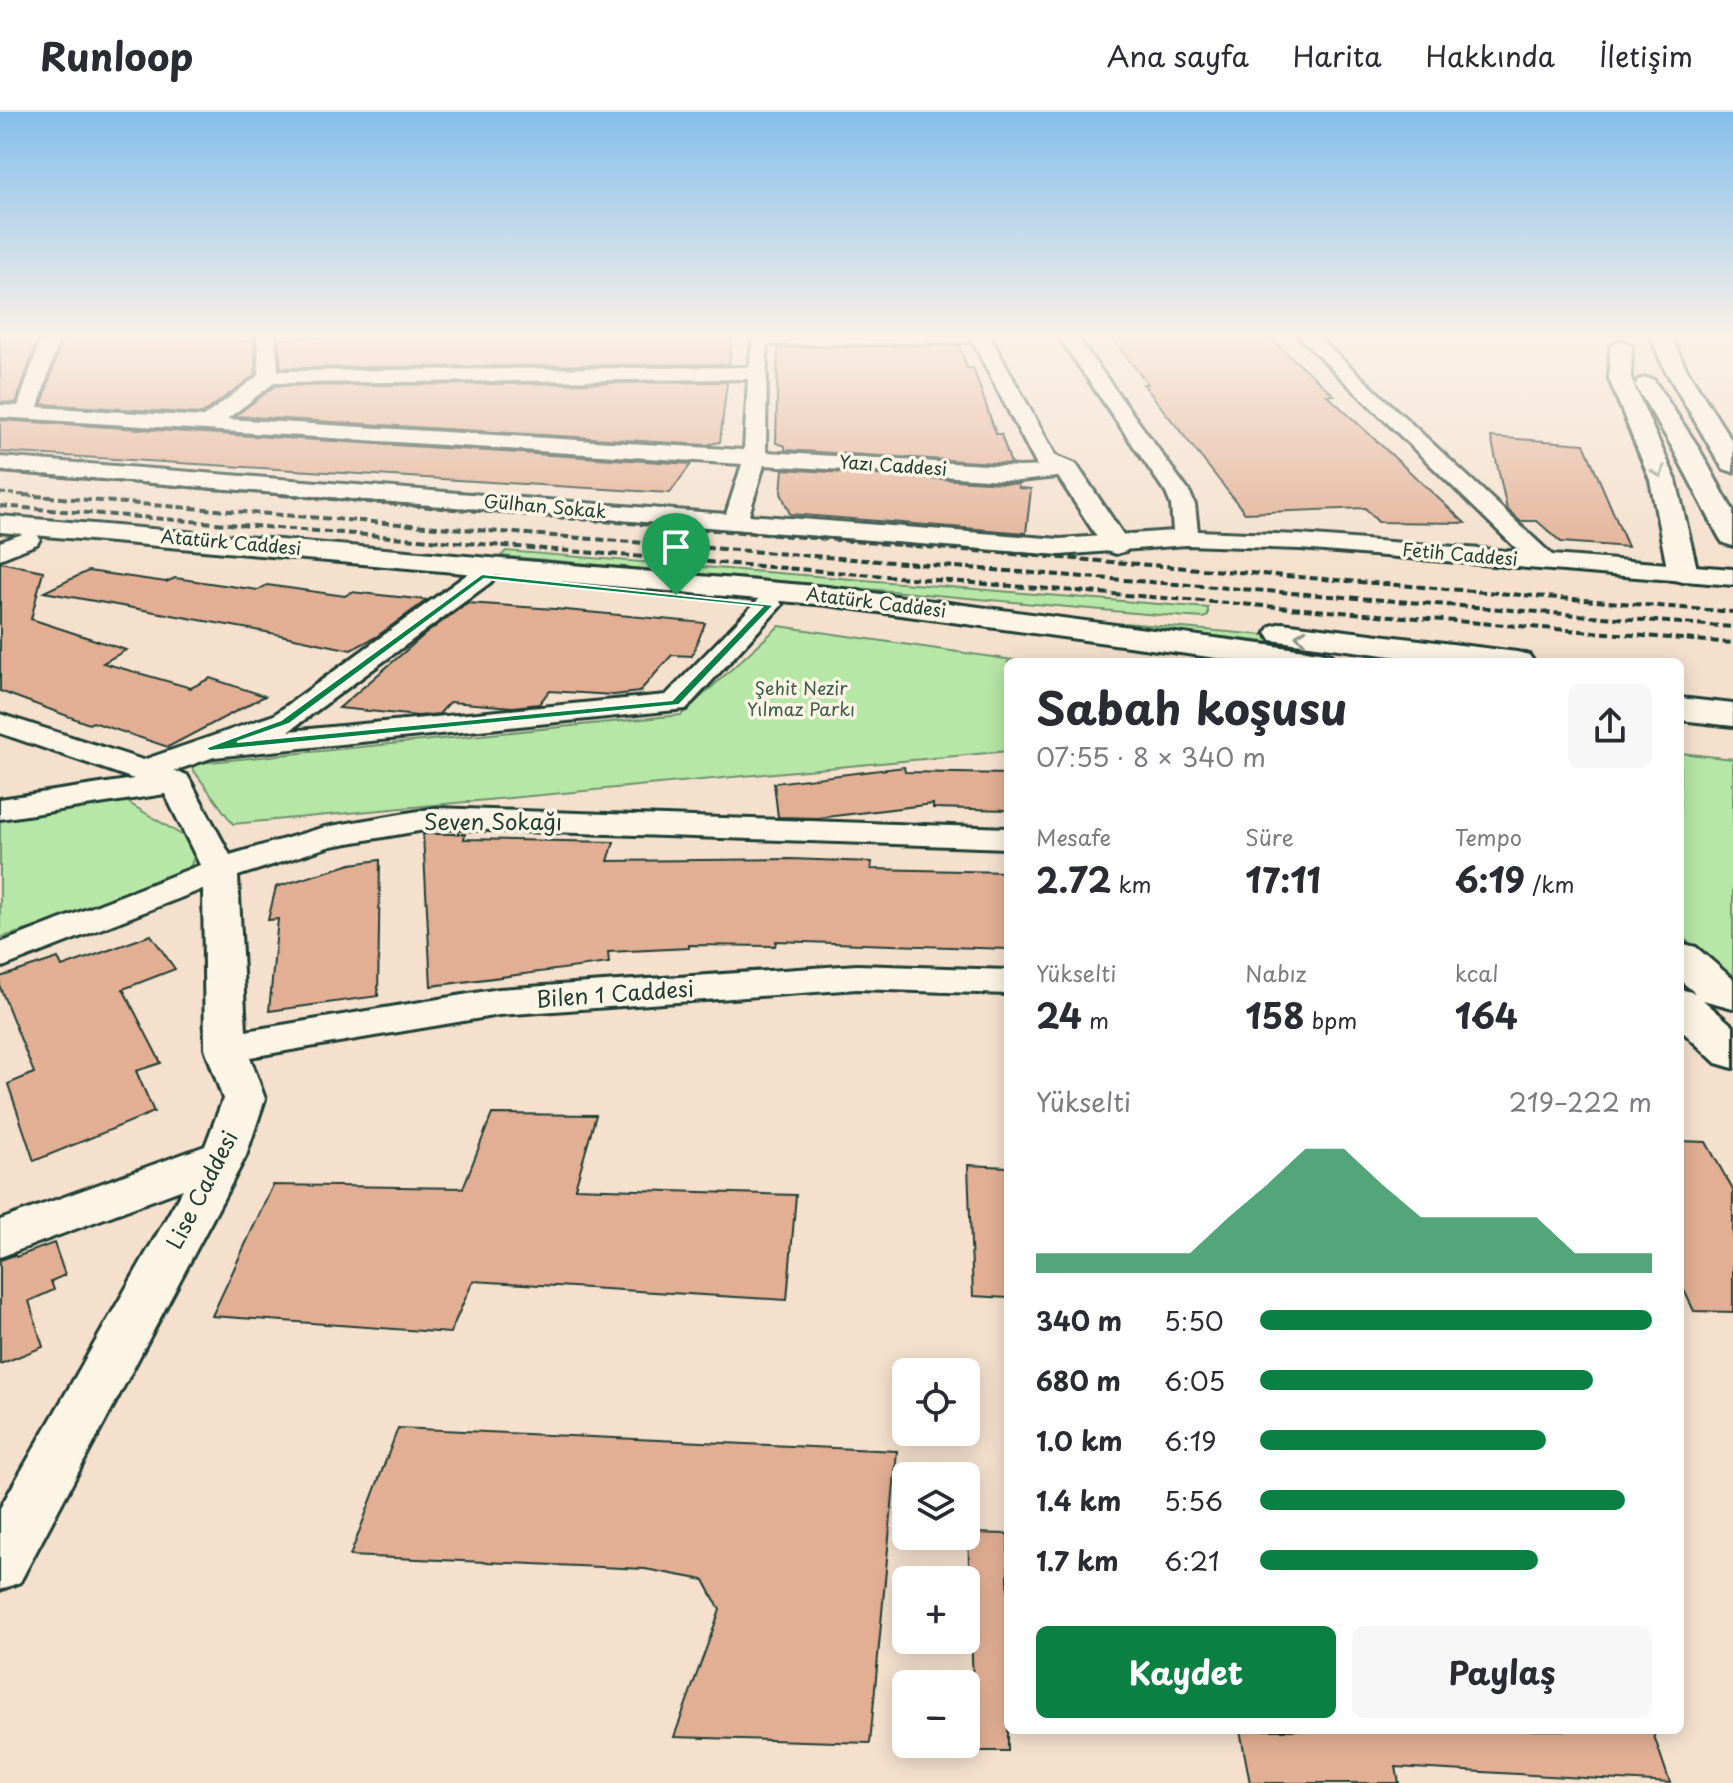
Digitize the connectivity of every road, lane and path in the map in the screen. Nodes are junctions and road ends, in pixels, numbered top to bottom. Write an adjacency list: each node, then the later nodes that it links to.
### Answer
1 (0, 411): 10 (street, Yazı Caddesi)
2 (224, 411): 11 (street)
3 (757, 411): 12 (street)
4 (1023, 411): 14 (main road)
5 (1120, 411): 20 (street)
6 (1386, 411): 23 (street)
7 (1634, 411): 24 (main road, one-way to 24)
8 (1662, 411): 18 (main road)
9 (1701, 411): 13 (main road)
10 (26, 413): 11 (street, Yazı Caddesi)
11 (206, 425): 12 (street, Yazı Caddesi)
12 (755, 457): 14 (street, Yazı Caddesi); 16 (street)
13 (1729, 457)
14 (1068, 459): 21 (main road)
15 (0, 464): 16 (street, Gülhan Sokak)
16 (735, 522): 21 (street, Gülhan Sokak)
17 (0, 524): 27 (main road, Atatürk Caddesi)
18 (1733, 537)
19 (14, 538): 22 (street); 25 (main road, Atatürk Caddesi)
20 (1186, 538): 21 (street, Gülhan Sokak); 23 (street, Fetih Caddesi)
21 (1116, 545)
22 (0, 551)
23 (1545, 562): 24 (street, Fetih Caddesi)
24 (1683, 573): 26 (street, Fetih Caddesi)
25 (482, 576): 28 (main road, Atatürk Caddesi); 41 (street)
26 (1733, 577)
27 (868, 601): 32 (main road, Atatürk Caddesi); 33 (main road, one-way to 27)
28 (769, 605): 29 (main road, Atatürk Caddesi); 41 (street)
29 (967, 628): 30 (main road); 31 (main road, Atatürk Caddesi)
30 (1083, 658)
31 (1154, 658)
32 (1290, 658)
33 (1483, 658)
34 (1684, 683): 35 (main road)
35 (1733, 689)
36 (1684, 709): 37 (main road)
37 (1733, 715)
38 (0, 723): 42 (street)
39 (1684, 735): 40 (main road)
40 (1733, 741)
41 (210, 748): 42 (street)
42 (159, 777): 43 (street); 45 (street, Lise Caddesi)
43 (0, 809)
44 (1004, 838): 45 (street, Seven Sokağı)
45 (220, 870): 46 (street, Seven Sokağı); 51 (street, Lise Caddesi)
46 (0, 956)
47 (1684, 960): 49 (main road)
48 (1004, 982): 51 (street, Bilen 1 Caddesi)
49 (1733, 994)
50 (1684, 1008): 52 (main road)
51 (226, 1048): 53 (street, Lise Caddesi)
52 (1733, 1052)
53 (224, 1156): 54 (street); 55 (street, Lise Caddesi)
54 (0, 1239)
55 (0, 1563)

